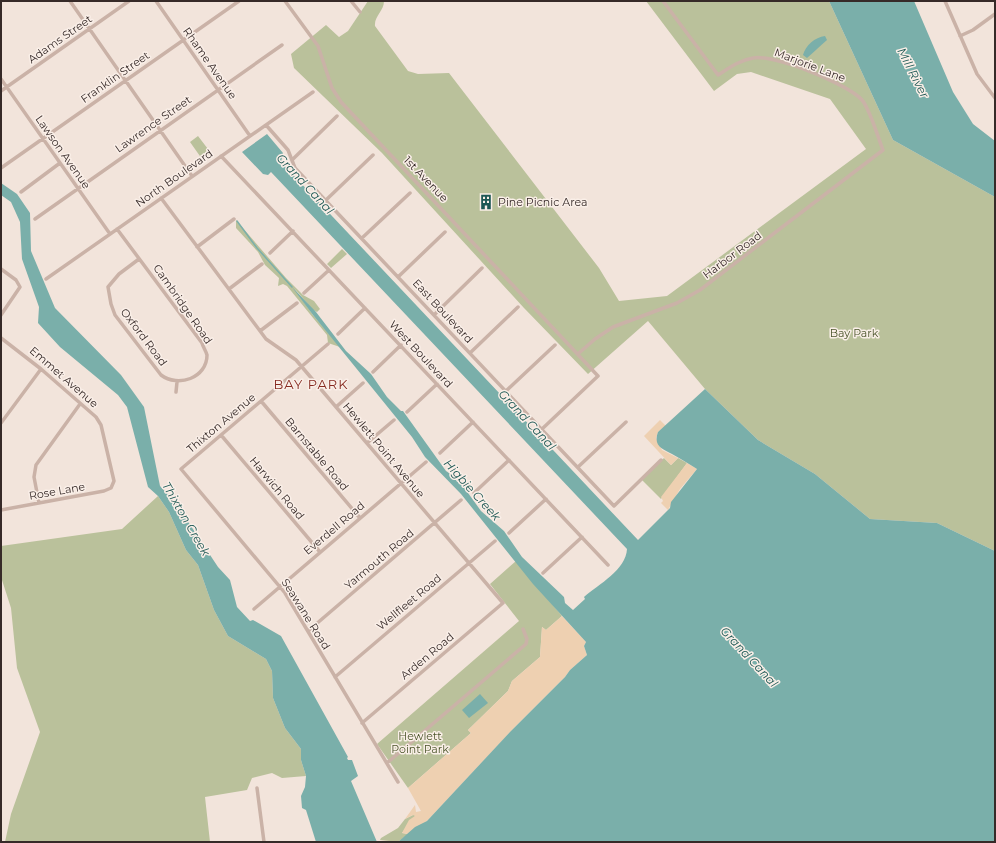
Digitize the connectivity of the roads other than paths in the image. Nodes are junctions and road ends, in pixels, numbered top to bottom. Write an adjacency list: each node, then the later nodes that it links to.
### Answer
1 (70, 1): 11 (street)
2 (129, 1): 11 (street, Adams Street)
3 (156, 1): 13 (street, Rhame Avenue)
4 (239, 1): 13 (street, Franklin Street)
5 (285, 1): 69 (street, 1st Avenue)
6 (351, 1): 9 (street)
7 (663, 1): 27 (street, Marjorie Lane)
8 (945, 1): 12 (street)
9 (360, 12)
10 (995, 14): 12 (street)
11 (89, 29): 16 (street); 17 (street, Adams Street)
12 (960, 36): 21 (street)
13 (183, 40): 16 (street, Franklin Street); 18 (street, Rhame Avenue)
14 (282, 45): 18 (street, Lawrence Street)
15 (1, 79): 17 (street, Lawson Avenue)
16 (125, 80): 24 (street); 26 (street, Franklin Street)
17 (7, 87): 19 (street, Adams Street); 26 (street, Lawson Avenue)
18 (218, 90): 24 (street, Lawrence Street); 25 (street, Rhame Avenue)
19 (1, 91)
20 (313, 92): 23 (street, North Boulevard)
21 (995, 98)
22 (337, 116): 30 (street)
23 (266, 125): 25 (street, North Boulevard); 30 (street, East Boulevard)
24 (160, 131): 33 (street); 34 (street, Lawrence Street)
25 (250, 136): 29 (street, North Boulevard)
26 (43, 139): 31 (street, Lawson Avenue); 32 (street, Franklin Street)
27 (883, 150): 69 (street, Harbor Road)
28 (373, 155): 38 (street)
29 (222, 156): 33 (street, North Boulevard); 42 (street, West Boulevard)
30 (292, 160): 38 (street, East Boulevard)
31 (60, 164): 34 (street, Lawson Avenue); 35 (street)
32 (1, 168)
33 (192, 176): 37 (street, North Boulevard)
34 (78, 189): 39 (street, Lawrence Street); 44 (street, Lawson Avenue)
35 (21, 192)
36 (410, 193): 45 (street)
37 (161, 198): 41 (street, North Boulevard); 46 (street, Hewlett Point Avenue)
38 (326, 200): 45 (street, East Boulevard)
39 (35, 219)
40 (234, 219): 46 (street)
41 (117, 229): 44 (street, North Boulevard); 48 (street, Cambridge Road)
42 (293, 231): 47 (street); 52 (street, West Boulevard)
43 (446, 232): 53 (street)
44 (110, 234): 54 (street, North Boulevard)
45 (362, 238): 53 (street, East Boulevard)
46 (197, 247): 55 (street, Hewlett Point Avenue)
47 (270, 253)
48 (140, 259): 73 (street, Cambridge Road); 73 (street, Oxford Road)
49 (262, 264): 55 (street)
50 (482, 268): 61 (street)
51 (1, 269): 60 (street)
52 (329, 270): 56 (street); 59 (street, West Boulevard)
53 (398, 276): 61 (street, East Boulevard)
54 (46, 279)
55 (229, 289): 62 (street, Hewlett Point Avenue)
56 (304, 293)
57 (297, 303): 62 (street)
58 (518, 307): 68 (street)
59 (365, 308): 63 (street); 66 (street, West Boulevard)
60 (1, 315)
61 (434, 315): 68 (street, East Boulevard)
62 (260, 331): 70 (street, Hewlett Point Avenue)
63 (338, 334)
64 (1, 338): 71 (street, Emmet Avenue)
65 (328, 344): 70 (street, Thixton Avenue)
66 (401, 345): 72 (street); 75 (street, West Boulevard)
67 (555, 345): 76 (street)
68 (470, 353): 76 (street, East Boulevard)
69 (579, 353): 86 (street, 1st Avenue)
70 (301, 367): 78 (street, Thixton Avenue); 80 (street, Hewlett Point Avenue)
71 (41, 369): 79 (street, Emmet Avenue); 85 (street)
72 (373, 372)
73 (177, 382): 77 (street)
74 (363, 383): 80 (street)
75 (437, 384): 81 (street); 83 (street, West Boulevard)
76 (506, 391): 86 (street, East Boulevard)
77 (176, 392)
78 (261, 401): 87 (street, Thixton Avenue); 102 (street, Barnstable Road)
79 (80, 404): 96 (street, Emmet Avenue); 100 (street)
80 (336, 407): 88 (street, Hewlett Point Avenue)
81 (407, 412)
82 (394, 420): 88 (street)
83 (473, 422): 89 (street); 90 (street, West Boulevard)
84 (626, 422): 93 (street)
85 (1, 423)
86 (542, 429): 93 (street, East Boulevard)
87 (221, 435): 94 (street, Thixton Avenue); 107 (street, Harwich Road)
88 (367, 443): 95 (street, Hewlett Point Avenue)
89 (440, 453)
90 (509, 460): 97 (street); 98 (street, West Boulevard)
91 (661, 460): 93 (street, East Boulevard)
92 (426, 462): 95 (street, Everdell Road)
93 (578, 467)
94 (180, 469): 111 (street, Seawane Road)
95 (401, 483): 102 (street, Everdell Road); 103 (street, Hewlett Point Avenue)
96 (113, 485): 100 (street, Rose Lane)
97 (474, 493)
98 (546, 499): 104 (street); 105 (street, West Boulevard)
99 (461, 500): 103 (street, Yarmouth Road)
100 (39, 504): 101 (street, Rose Lane)
101 (1, 510)
102 (360, 518): 107 (street, Everdell Road)
103 (435, 523): 108 (street, Hewlett Point Avenue); 115 (street, Yarmouth Road)
104 (509, 533)
105 (582, 537): 109 (street, West Boulevard); 110 (street)
106 (495, 541): 108 (street, Wellfleet Road)
107 (320, 552): 111 (street, Everdell Road)
108 (469, 564): 112 (street, Hewlett Point Avenue); 116 (street, Wellfleet Road)
109 (608, 565)
110 (543, 573)
111 (279, 586): 113 (street, Everdell Road); 115 (street, Seawane Road)
112 (503, 603): 117 (street, Arden Road)
113 (254, 609)
114 (523, 629): 118 (street)
115 (308, 631): 116 (street, Seawane Road)
116 (335, 677): 117 (street, Seawane Road)
117 (362, 722): 118 (street, Seawane Road)
118 (386, 763): 119 (street, Seawane Road)
119 (398, 782)
120 (257, 788): 121 (street)
121 (264, 842)

